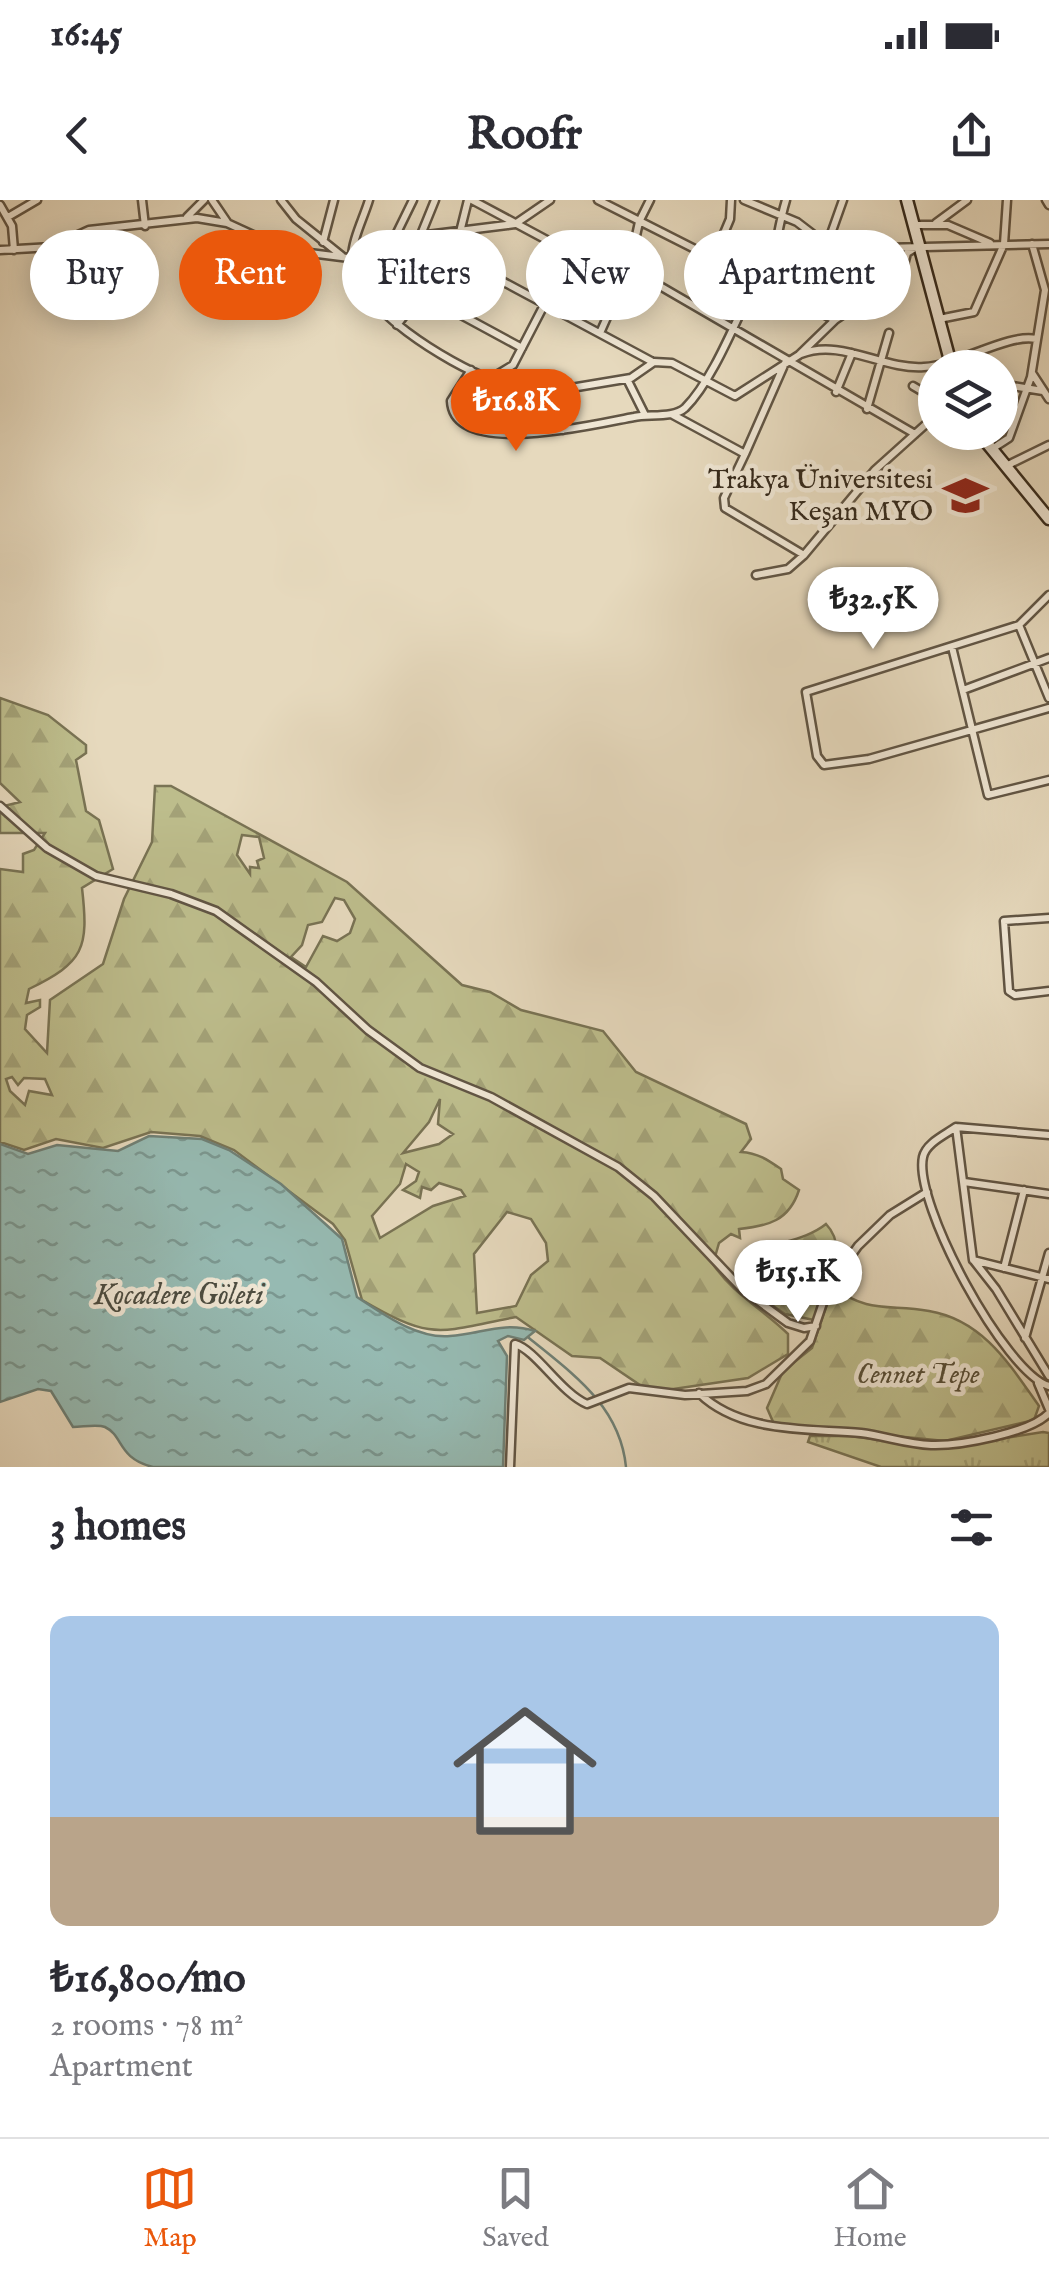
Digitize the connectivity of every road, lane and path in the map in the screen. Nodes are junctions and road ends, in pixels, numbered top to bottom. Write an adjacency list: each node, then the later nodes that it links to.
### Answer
1 (37, 200): 26 (street)
2 (142, 200): 33 (street)
3 (204, 200): 27 (street)
4 (212, 200): 29 (street)
5 (281, 200): 45 (street)
6 (334, 200): 45 (street)
7 (369, 200): 34 (street)
8 (414, 200): 35 (street)
9 (436, 200): 36 (street)
10 (470, 200): 30 (street); 37 (street)
11 (530, 200): 24 (street)
12 (550, 200): 24 (street)
13 (598, 200): 28 (street)
14 (650, 200): 28 (street)
15 (731, 200): 41 (street)
16 (786, 200): 25 (street)
17 (843, 200): 44 (street)
18 (966, 200): 22 (street)
19 (1007, 200): 48 (street)
20 (906, 201): 32 (main road)
21 (750, 202): 25 (street)
22 (957, 202): 31 (street)
23 (0, 206): 26 (street)
24 (541, 207): 30 (street)
25 (781, 216): 42 (street); 43 (street)
26 (8, 217): 54 (street)
27 (181, 220): 29 (street); 33 (street)
28 (639, 222): 40 (street); 46 (street)
29 (227, 223): 56 (street)
30 (515, 224): 38 (street); 39 (street)
31 (936, 224): 32 (street); 47 (street)
32 (913, 225): 52 (main road)
33 (145, 226): 54 (street)
34 (360, 230)
35 (399, 230)
36 (423, 230)
37 (461, 230)
38 (474, 230)
39 (527, 230)
40 (637, 230)
41 (725, 230)
42 (777, 230)
43 (808, 230)
44 (832, 230)
45 (323, 242): 56 (street)
46 (684, 242)
47 (991, 244): 48 (street); 52 (street)
48 (1004, 244): 49 (street); 59 (street)
49 (1032, 244): 50 (street); 57 (street)
50 (1049, 244)
51 (911, 246): 52 (street)
52 (918, 246): 55 (street); 59 (main road)
53 (0, 250): 54 (street)
54 (14, 250)
55 (911, 251)
56 (342, 258)
57 (1047, 282): 72 (street)
58 (664, 289): 69 (street)
59 (939, 319): 74 (main road)
60 (393, 320): 68 (street)
61 (402, 320): 68 (street)
62 (471, 320): 73 (street)
63 (537, 320): 73 (street)
64 (574, 320): 70 (street)
65 (606, 320): 70 (street)
66 (737, 320): 69 (street)
67 (835, 320): 77 (street)
68 (397, 325): 83 (street)
69 (731, 329): 79 (street); 86 (street)
70 (600, 333): 80 (street)
71 (889, 333): 78 (street)
72 (1036, 339): 75 (street); 84 (street)
73 (522, 348): 83 (street)
74 (947, 350)
75 (989, 350)
76 (852, 353): 77 (street); 78 (street); 92 (street)
77 (799, 355): 79 (street); 82 (street)
78 (882, 359): 81 (street); 94 (street)
79 (786, 362): 82 (street); 86 (street); 103 (street)
80 (649, 364): 85 (street); 86 (street)
81 (918, 366)
82 (797, 369): 92 (street)
83 (471, 370): 98 (street)
84 (1031, 372): 90 (street); 91 (street)
85 (627, 379): 95 (street); 98 (street)
86 (703, 381): 96 (street)
87 (913, 386): 89 (street)
88 (1018, 388): 90 (street)
89 (918, 389)
90 (1027, 390): 91 (street); 97 (street)
91 (1043, 391): 93 (street)
92 (836, 392): 94 (street)
93 (1049, 399)
94 (867, 409): 100 (street)
95 (645, 414): 96 (street); 98 (street)
96 (674, 415): 103 (street)
97 (1018, 415)
98 (562, 430)
99 (918, 431): 100 (street)
100 (915, 434): 106 (street)
101 (1049, 445): 104 (street)
102 (993, 450): 104 (main road)
103 (745, 454): 106 (street)
104 (1006, 466): 105 (main road)
105 (1049, 520)
106 (804, 555): 107 (street)
107 (756, 574)
108 (1049, 595): 109 (street)
109 (1018, 625): 110 (street); 112 (street)
110 (952, 647): 113 (street); 116 (street)
111 (1049, 658): 112 (street)
112 (1036, 664): 113 (street); 114 (street)
113 (963, 690): 116 (street)
114 (1049, 698)
115 (1049, 708): 116 (street)
116 (972, 729): 117 (street)
117 (1049, 780)
118 (0, 806): 131 (street)
119 (1049, 918): 120 (street)
120 (1049, 990)
121 (956, 1127): 122 (street); 123 (street); 125 (street)
122 (1049, 1135)
123 (964, 1182): 124 (street); 128 (street)
124 (1024, 1190): 126 (street); 129 (street)
125 (927, 1192): 131 (street); 134 (street)
126 (1049, 1194)
127 (1049, 1254): 130 (street)
128 (973, 1260): 129 (street); 132 (street)
129 (1004, 1268): 130 (street)
130 (1046, 1278): 132 (street)
131 (816, 1326): 136 (street)
132 (1024, 1338): 133 (street)
133 (1049, 1376)
134 (1037, 1382): 135 (street); 137 (street)
135 (1049, 1386)
136 (699, 1393): 137 (street); 138 (street)
137 (1049, 1411)
138 (510, 1467)

